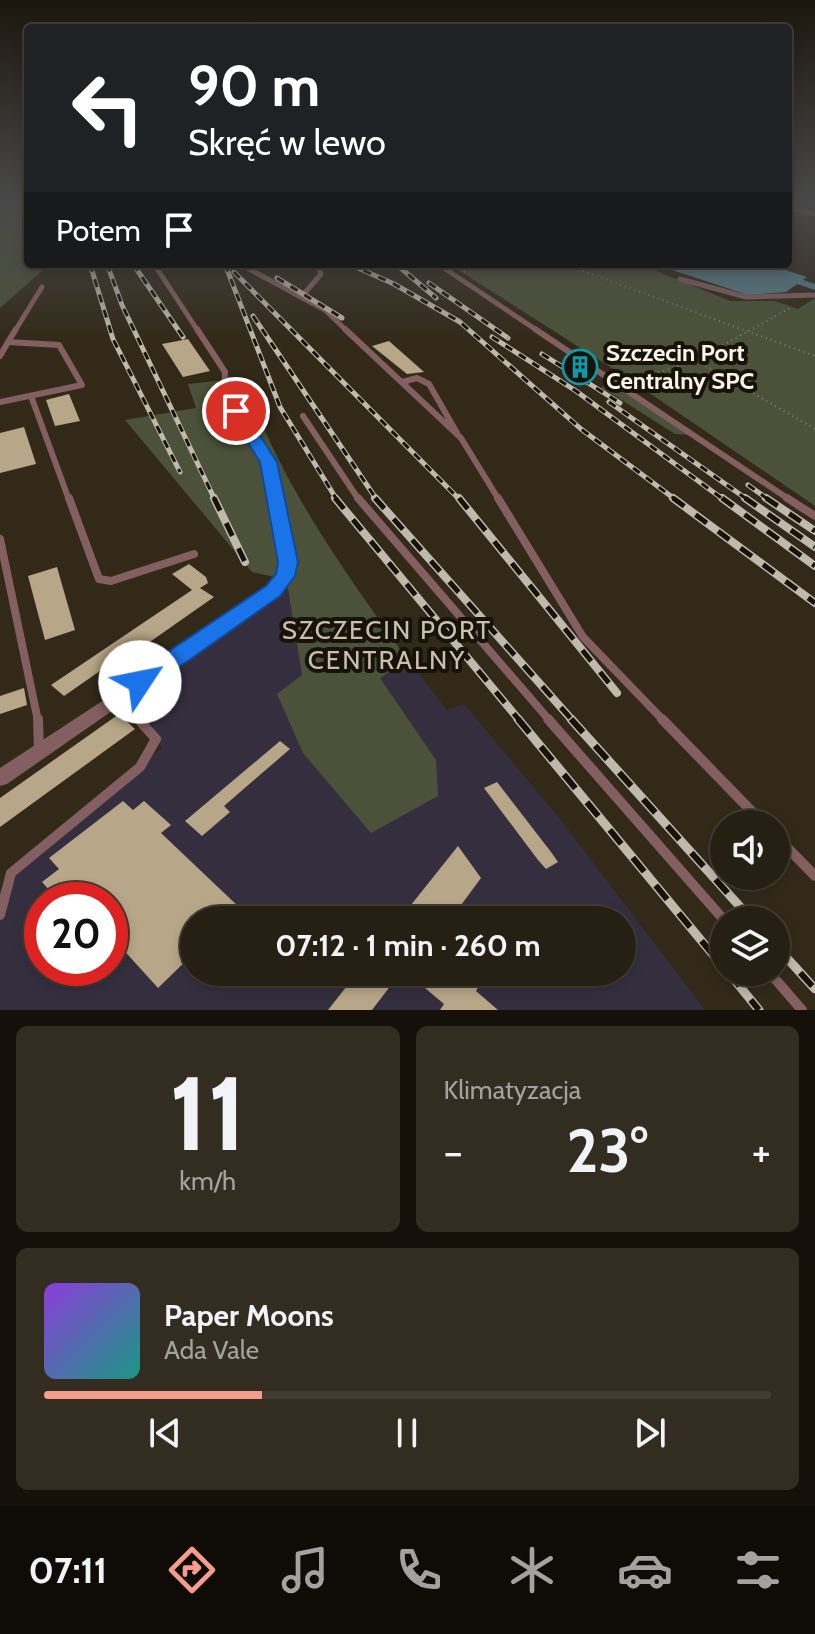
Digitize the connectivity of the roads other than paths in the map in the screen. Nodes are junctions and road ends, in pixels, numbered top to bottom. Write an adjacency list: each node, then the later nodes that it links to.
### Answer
1 (157, 268): 23 (lane)
2 (248, 268): 8 (lane)
3 (320, 268): 8 (lane)
4 (444, 268): 11 (lane)
5 (680, 279): 9 (lane)
6 (42, 287): 13 (lane)
7 (815, 295): 9 (lane)
8 (302, 296): 15 (lane)
9 (792, 298): 10 (lane)
10 (792, 307)
11 (544, 334): 12 (lane); 20 (lane)
12 (533, 337)
13 (8, 342): 14 (lane); 16 (lane)
14 (0, 356)
15 (402, 382): 19 (lane); 19 (lane)
16 (31, 396): 17 (lane); 22 (lane)
17 (0, 402)
18 (303, 416): 29 (lane)
19 (458, 435): 26 (lane)
20 (815, 516)
21 (0, 539): 24 (lane)
22 (194, 554)
23 (116, 699): 24 (street); 30 (lane)
24 (39, 751): 25 (street)
25 (0, 778)
26 (750, 810)
27 (790, 850): 28 (lane)
28 (815, 876)
29 (712, 906)
30 (0, 915)
31 (781, 986): 32 (lane)
32 (802, 1010)

